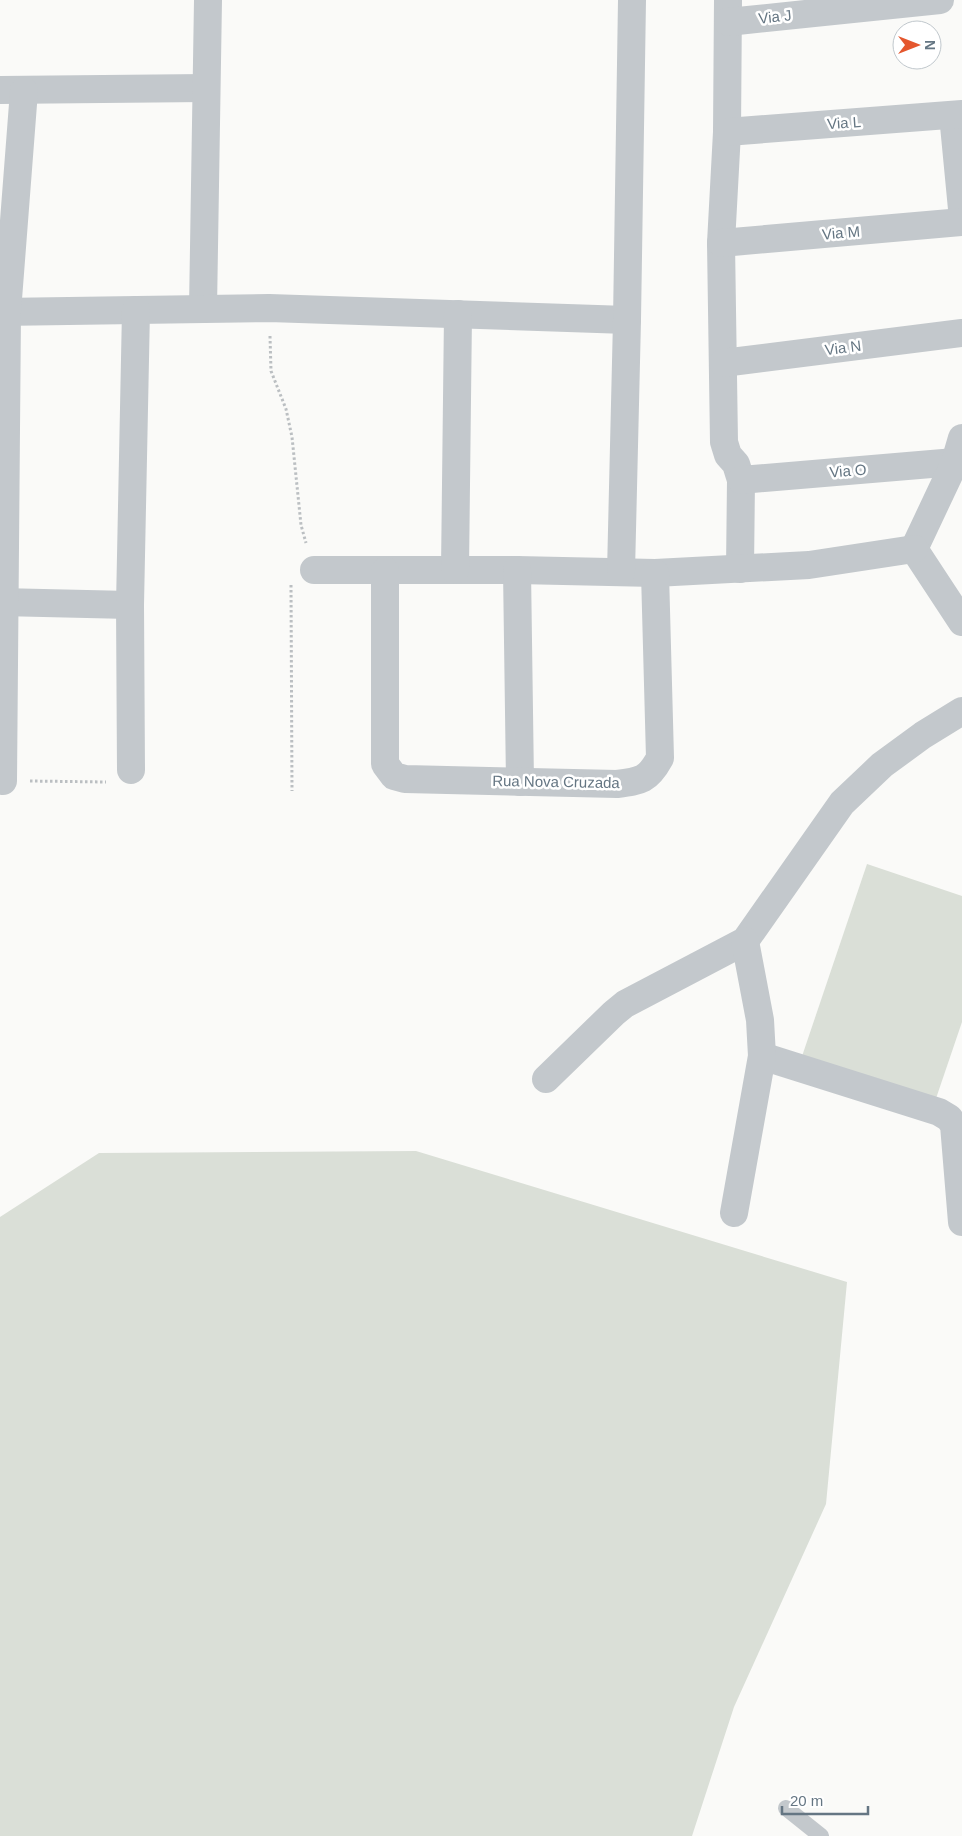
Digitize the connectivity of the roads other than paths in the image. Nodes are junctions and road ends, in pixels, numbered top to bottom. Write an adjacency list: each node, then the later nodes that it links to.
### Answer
1 (208, 0): 5 (street)
2 (632, 0): 16 (street)
3 (940, 0): 4 (street, Via J)
4 (728, 11): 8 (street)
5 (206, 88): 6 (street); 12 (street)
6 (12, 90): 14 (street)
7 (958, 114): 8 (street, Via L); 9 (street)
8 (726, 132): 11 (street)
9 (962, 209)
10 (962, 222): 11 (street, Via M)
11 (721, 243): 18 (street)
12 (203, 309): 13 (street); 15 (street)
13 (136, 310): 14 (street); 30 (street)
14 (4, 312): 29 (street)
15 (458, 314): 16 (street); 25 (street)
16 (627, 320): 27 (street)
17 (962, 333): 18 (street, Via N)
18 (723, 363): 20 (street)
19 (958, 450): 20 (street, Via O); 21 (street)
20 (741, 480): 22 (street)
21 (914, 549): 22 (street); 31 (street)
22 (740, 569): 28 (street)
23 (314, 570): 24 (street)
24 (384, 570): 25 (street); 35 (street, Rua Nova Cruzada)
25 (455, 570): 26 (street)
26 (517, 570): 27 (street); 35 (street)
27 (621, 572): 28 (street)
28 (655, 573): 35 (street, Rua Nova Cruzada)
29 (3, 602): 30 (street); 34 (street)
30 (130, 605): 33 (street)
31 (962, 622)
32 (962, 711): 36 (street)
33 (131, 770)
34 (3, 781)
35 (520, 782)
36 (745, 941): 37 (street); 38 (street)
37 (762, 1056): 39 (street); 40 (street)
38 (546, 1079)
39 (734, 1213)
40 (962, 1222)
41 (786, 1808): 42 (lane)
42 (821, 1836)

